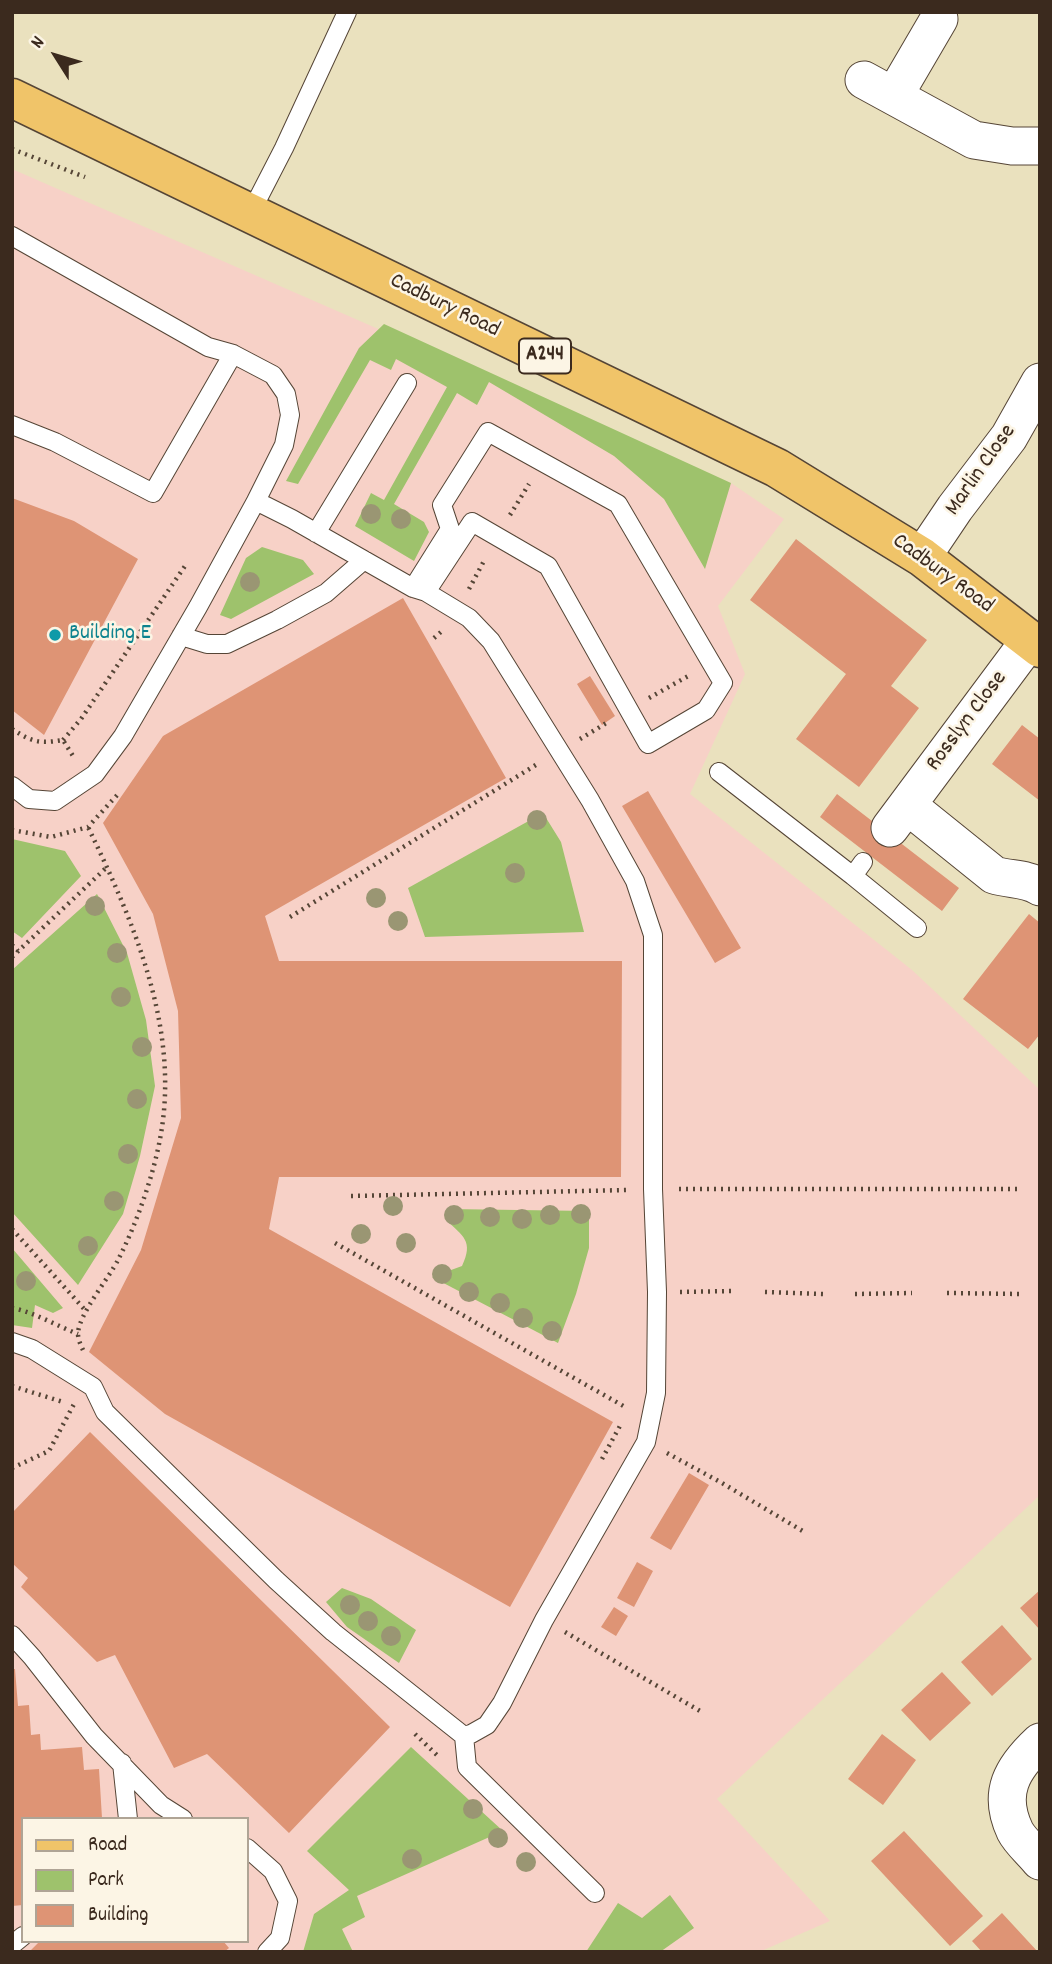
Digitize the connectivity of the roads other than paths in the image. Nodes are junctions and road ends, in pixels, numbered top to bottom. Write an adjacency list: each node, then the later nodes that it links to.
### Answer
1 (347, 12): 5 (lane)
2 (939, 19): 4 (street)
3 (12, 99): 5 (main road, Cadbury Road / A244)
4 (1040, 146)
5 (250, 214): 13 (main road, Cadbury Road / A244)
6 (12, 236): 7 (lane)
7 (233, 354): 10 (lane); 11 (lane)
8 (1040, 382): 13 (street, Marlin Close)
9 (407, 383): 12 (lane)
10 (12, 425)
11 (256, 501): 12 (lane); 16 (lane)
12 (316, 533): 14 (lane)
13 (922, 557): 17 (main road, Cadbury Road / A244)
14 (364, 560): 15 (lane); 16 (lane)
15 (420, 590): 15 (lane); 24 (lane)
16 (181, 636): 19 (lane)
17 (1035, 643): 20 (street, Rosslyn Close)
18 (719, 772): 21 (lane)
19 (12, 786)
20 (1040, 887)
21 (917, 928)
22 (12, 1342): 24 (lane)
23 (12, 1636): 26 (lane)
24 (464, 1736): 31 (lane)
25 (1040, 1742): 30 (street)
26 (122, 1763): 27 (lane); 28 (lane)
27 (128, 1817)
28 (180, 1817)
29 (248, 1849): 32 (lane)
30 (1040, 1861)
31 (595, 1894)
32 (267, 1952)

